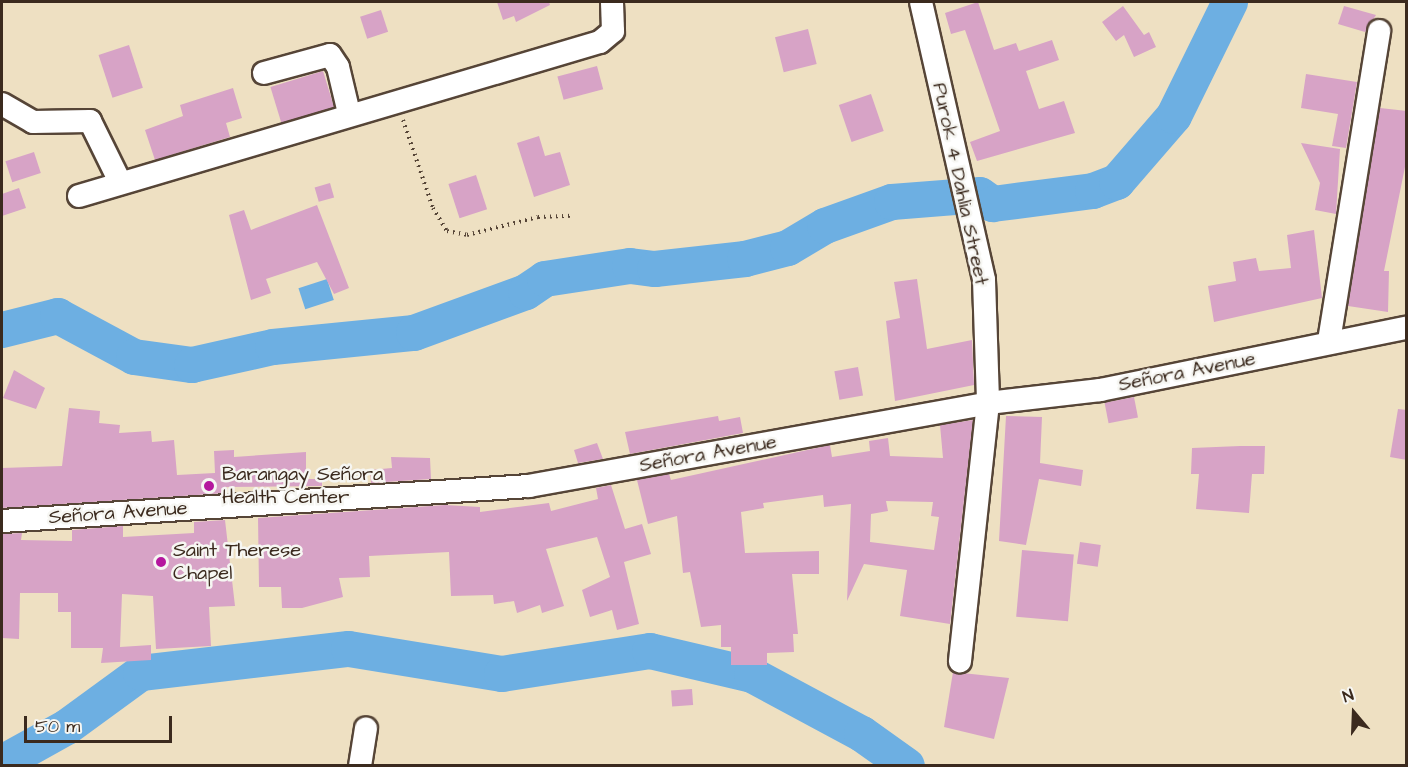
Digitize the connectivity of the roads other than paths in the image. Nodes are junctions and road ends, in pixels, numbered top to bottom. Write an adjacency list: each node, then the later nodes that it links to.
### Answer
1 (612, 2): 6 (street)
2 (921, 2): 11 (street, Purok 4 Dahlia Street)
3 (1379, 31): 10 (street)
4 (264, 73): 6 (street)
5 (2, 104): 7 (street)
6 (349, 113): 7 (street)
7 (119, 180): 8 (street)
8 (79, 196)
9 (1407, 328): 10 (street, Señora Avenue)
10 (1329, 342): 11 (street, Señora Avenue)
11 (988, 403): 12 (street, Señora Avenue); 13 (street, Purok 4 Dahlia Street)
12 (2, 521)
13 (960, 661)
14 (366, 728): 15 (street)
15 (360, 765)

